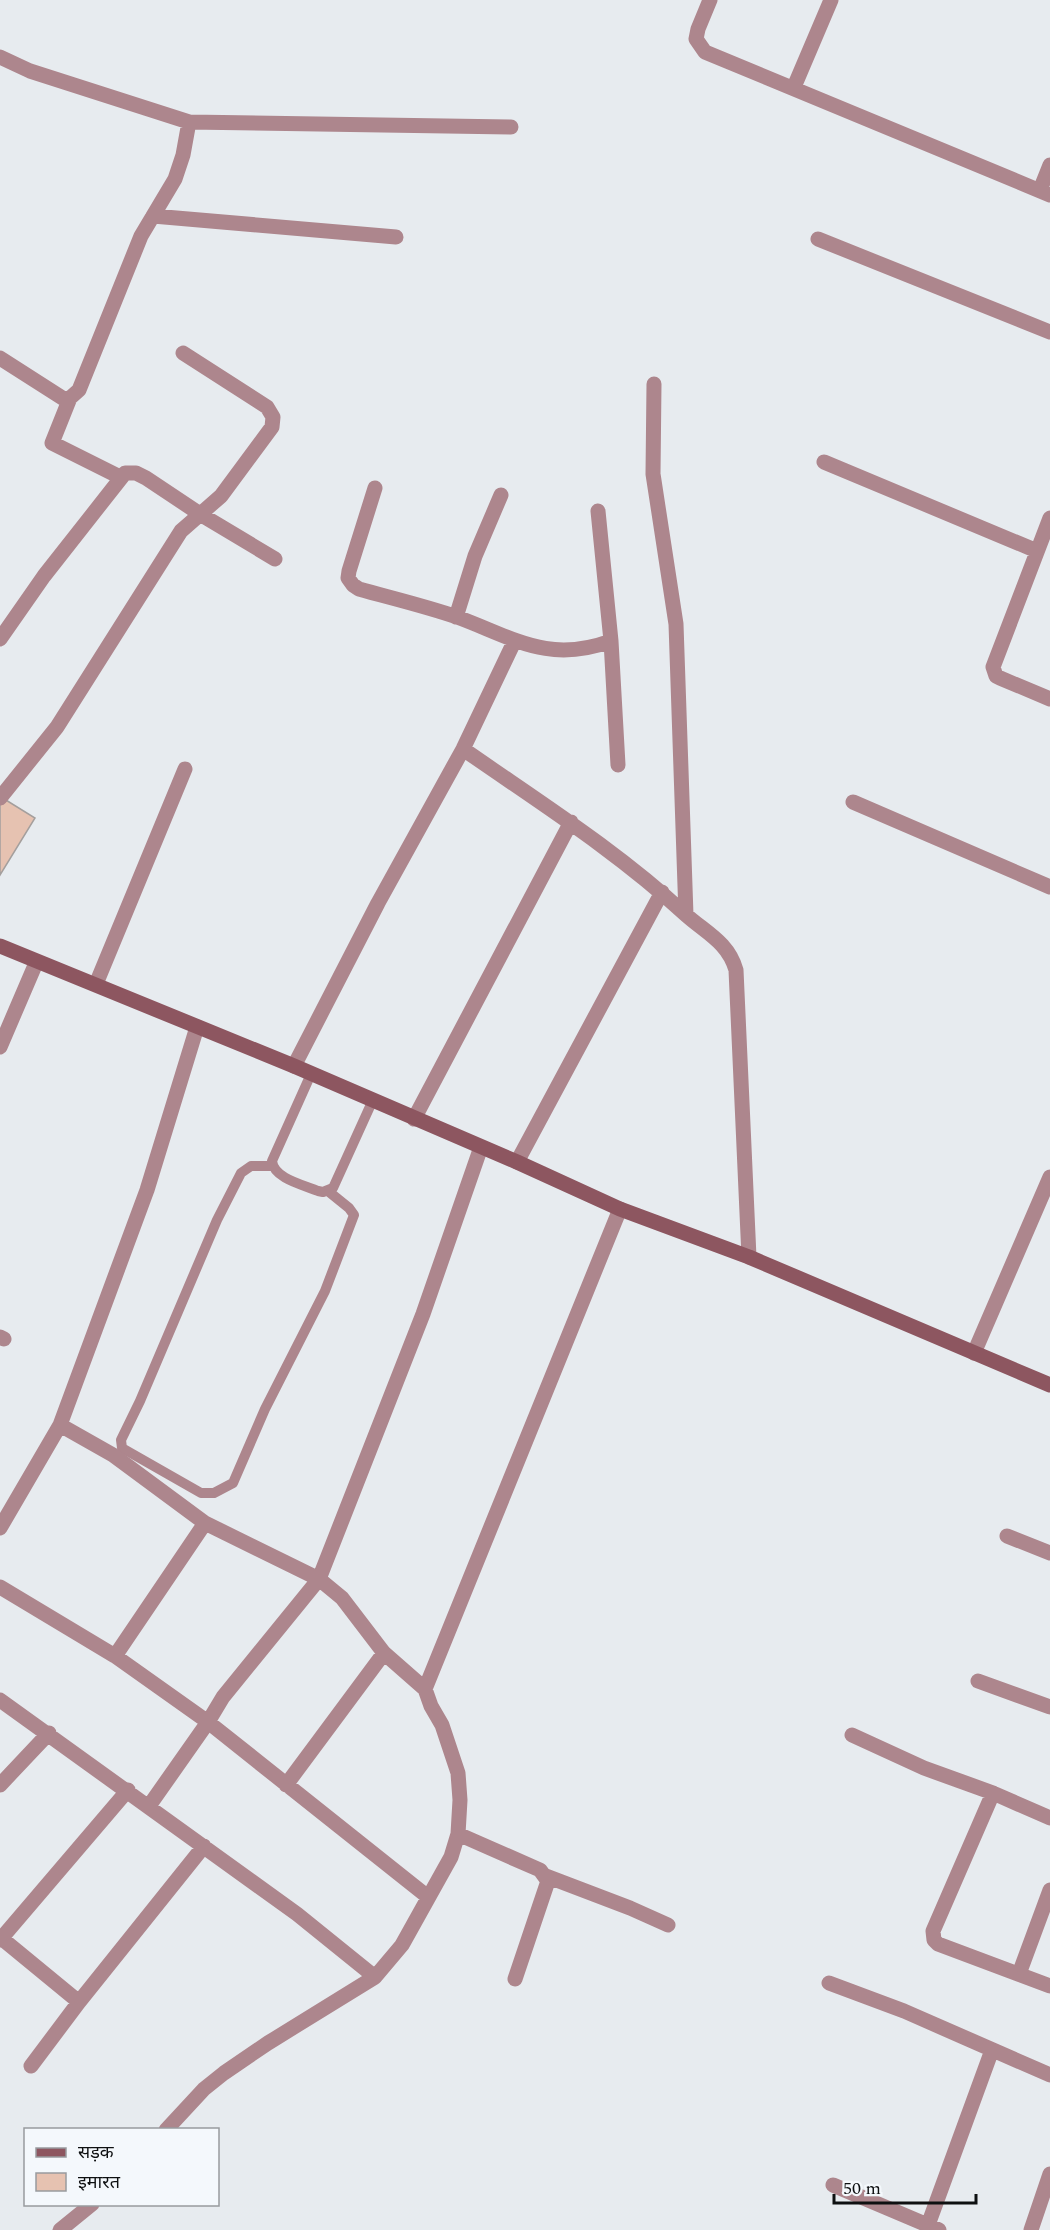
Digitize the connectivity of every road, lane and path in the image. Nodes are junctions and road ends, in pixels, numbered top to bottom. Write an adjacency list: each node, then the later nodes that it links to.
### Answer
1 (710, 0): 4 (street)
2 (831, 0): 4 (street)
3 (0, 57): 5 (street)
4 (794, 87): 8 (street)
5 (189, 122): 6 (street); 9 (street)
6 (511, 127)
7 (1050, 165): 8 (street)
8 (1045, 192)
9 (153, 216): 10 (street); 16 (street)
10 (396, 237)
11 (818, 239): 12 (street)
12 (1050, 332)
13 (183, 353): 22 (street)
14 (0, 357): 16 (street)
15 (654, 384): 39 (street)
16 (70, 398): 18 (street)
17 (824, 462): 24 (street)
18 (120, 477): 22 (street); 27 (street)
19 (375, 488): 26 (street)
20 (501, 495): 26 (street)
21 (598, 512): 28 (street)
22 (200, 514): 25 (street); 34 (street)
23 (1050, 518): 24 (street)
24 (1037, 551): 30 (street)
25 (275, 559)
26 (456, 617): 29 (street)
27 (0, 639)
28 (611, 641): 29 (street); 32 (street)
29 (514, 642): 31 (street)
30 (1050, 699)
31 (463, 750): 36 (street); 45 (street)
32 (618, 765)
33 (185, 769): 42 (street)
34 (0, 798)
35 (853, 802): 37 (street)
36 (571, 822): 38 (street); 48 (street)
37 (1050, 887)
38 (662, 892): 39 (street); 50 (street)
39 (686, 915): 55 (street)
40 (0, 946): 41 (main road)
41 (36, 963): 42 (main road); 44 (street)
42 (96, 984): 43 (main road)
43 (197, 1028): 45 (main road); 58 (street)
44 (0, 1047)
45 (294, 1066): 46 (main road)
46 (311, 1074): 47 (main road); 51 (lane)
47 (372, 1101): 48 (main road); 53 (lane)
48 (414, 1119): 49 (main road)
49 (481, 1147): 50 (main road); 64 (street)
50 (517, 1162): 54 (main road)
51 (273, 1166): 53 (lane); 53 (lane)
52 (1050, 1177): 56 (street)
53 (328, 1191)
54 (620, 1209): 55 (main road); 69 (street)
55 (749, 1257): 56 (main road)
56 (974, 1353): 57 (main road)
57 (1050, 1385)
58 (60, 1425): 59 (street); 60 (street)
59 (5, 1506): 61 (street)
60 (205, 1523): 64 (street); 67 (street)
61 (0, 1528)
62 (1007, 1536): 63 (street)
63 (1050, 1553)
64 (319, 1579): 66 (street); 72 (street)
65 (0, 1587): 67 (street)
66 (384, 1653): 69 (street); 76 (street)
67 (115, 1656): 72 (street)
68 (978, 1681): 71 (street)
69 (424, 1689): 81 (street)
70 (0, 1700): 73 (street)
71 (1050, 1707)
72 (208, 1722): 76 (street); 79 (street)
73 (49, 1733): 75 (street); 77 (street)
74 (852, 1735): 78 (street)
75 (0, 1785)
76 (286, 1785): 85 (street)
77 (128, 1790): 79 (street); 87 (street)
78 (993, 1793): 80 (street); 88 (street)
79 (149, 1806): 82 (street)
80 (1050, 1818)
81 (458, 1834): 83 (street); 85 (street)
82 (204, 1846): 89 (street); 93 (street)
83 (546, 1876): 86 (street); 90 (street)
84 (1050, 1890): 88 (street)
85 (428, 1897): 89 (street)
86 (668, 1925)
87 (1, 1938): 93 (street)
88 (1019, 1974): 92 (street)
89 (375, 1977): 97 (street)
90 (515, 1979)
91 (829, 1983): 94 (street)
92 (1050, 1986)
93 (79, 2002): 95 (street)
94 (992, 2050): 96 (street); 101 (street)
95 (31, 2066)
96 (1050, 2075)
97 (168, 2128)
98 (1050, 2174): 103 (street)
99 (833, 2185): 101 (street)
100 (91, 2206): 102 (street)
101 (934, 2227)
102 (60, 2230)
103 (1031, 2230)

